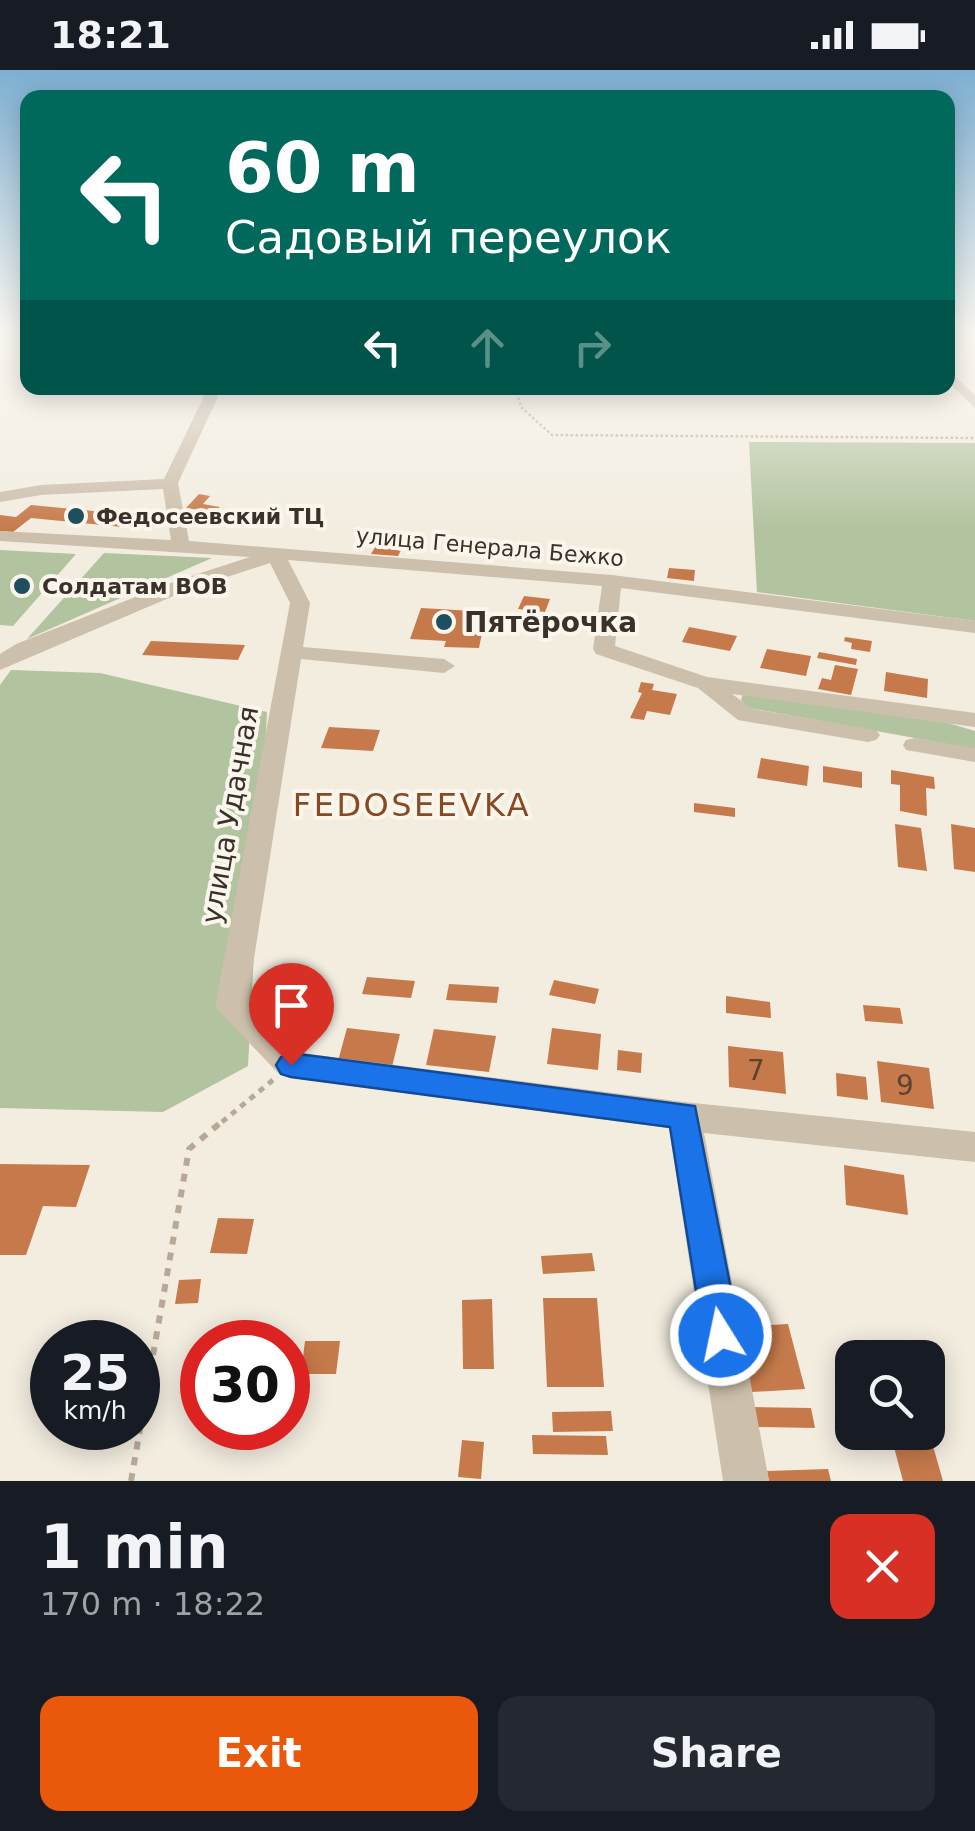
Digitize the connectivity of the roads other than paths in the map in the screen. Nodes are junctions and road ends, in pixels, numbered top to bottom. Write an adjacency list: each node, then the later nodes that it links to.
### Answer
1 (210, 398): 2 (street)
2 (170, 483): 3 (street); 5 (street)
3 (0, 496)
4 (0, 536): 5 (street, улица Генерала Бежко)
5 (182, 546): 6 (street, улица Генерала Бежко)
6 (276, 555): 7 (street, улица Генерала Бежко); 9 (street, улица Удачная); 10 (street)
7 (612, 580): 8 (street, улица Генерала Бежко); 12 (street)
8 (975, 628)
9 (291, 652): 11 (street); 17 (street, улица Удачная)
10 (0, 663)
11 (444, 666)
12 (704, 683): 13 (street); 14 (street)
13 (975, 720)
14 (868, 736)
15 (916, 745): 16 (street)
16 (975, 755)
17 (684, 1116): 18 (street); 19 (street)
18 (975, 1147)
19 (746, 1481)

